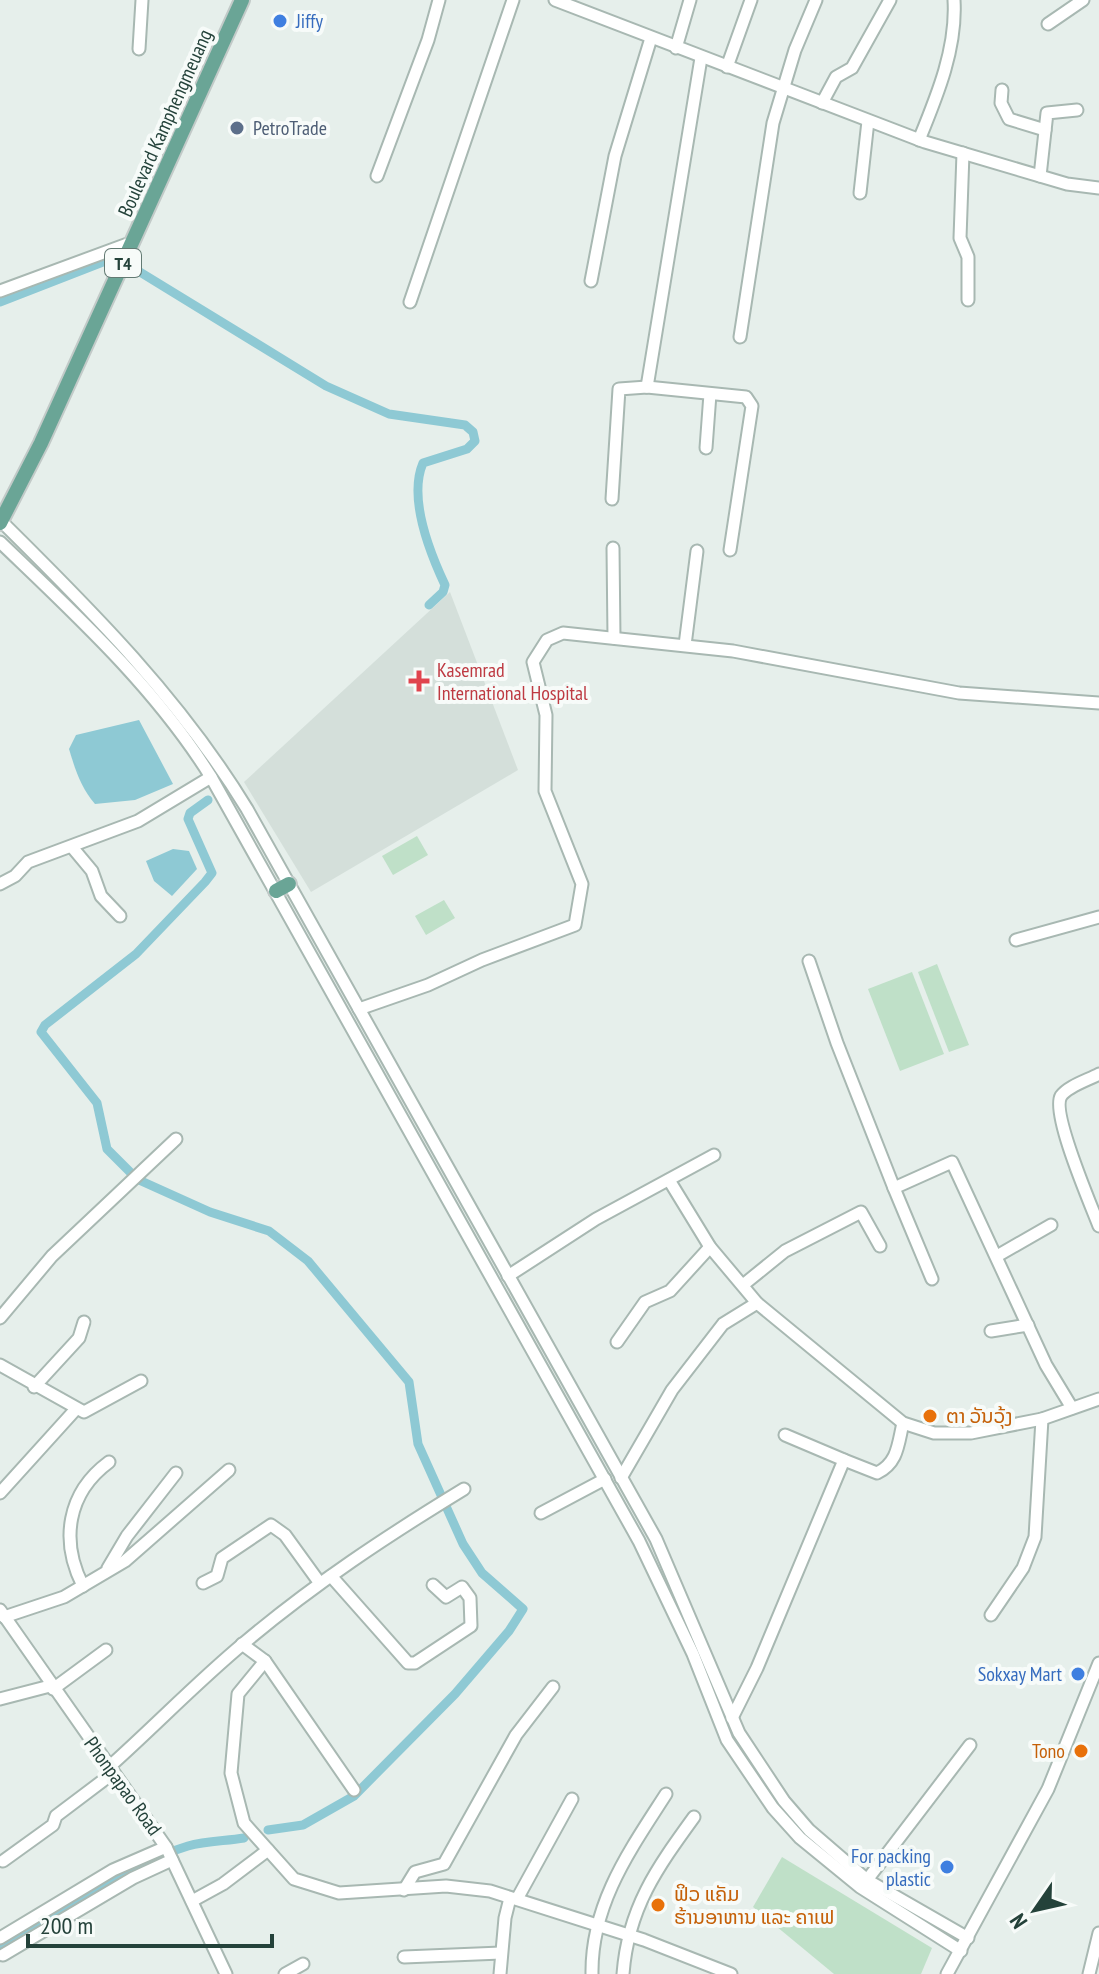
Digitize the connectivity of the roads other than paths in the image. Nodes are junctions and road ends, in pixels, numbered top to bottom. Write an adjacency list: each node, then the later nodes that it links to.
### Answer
1 (142, 0): 15 (street)
2 (242, 0): 30 (main road, Boulevard Kamphengmeuang / T4)
3 (439, 0): 26 (street)
4 (513, 0): 34 (street)
5 (555, 0): 13 (street)
6 (690, 0): 14 (street)
7 (751, 0): 17 (street)
8 (816, 0): 18 (street)
9 (890, 0): 20 (street)
10 (954, 0): 24 (street)
11 (1083, 0): 12 (street)
12 (1048, 24)
13 (651, 38): 14 (street); 31 (street)
14 (676, 48): 16 (street)
15 (139, 49)
16 (701, 58): 17 (street); 36 (street)
17 (727, 67): 18 (street)
18 (782, 88): 20 (street); 35 (street)
19 (1002, 90): 23 (street)
20 (822, 103): 22 (street)
21 (1077, 110): 23 (street)
22 (868, 121): 24 (street); 29 (street)
23 (1045, 130): 27 (street)
24 (919, 140): 25 (street)
25 (963, 153): 27 (street); 33 (street)
26 (377, 176)
27 (1040, 176): 28 (street)
28 (1099, 188)
29 (860, 193)
30 (133, 242): 32 (street); 40 (main road, Boulevard Kamphengmeuang / T4)
31 (591, 281)
32 (0, 291)
33 (968, 300)
34 (410, 302)
35 (740, 337)
36 (647, 387): 37 (street); 39 (street)
37 (710, 394): 38 (street); 43 (street)
38 (706, 448)
39 (612, 499)
40 (0, 522): 51 (street)
41 (0, 542): 48 (street)
42 (613, 548): 45 (street)
43 (730, 550)
44 (697, 551): 46 (street)
45 (614, 638): 46 (street); 56 (street)
46 (685, 645): 47 (street)
47 (1099, 703)
48 (211, 777): 49 (street); 51 (street)
49 (72, 847): 50 (street); 52 (street)
50 (0, 884)
51 (282, 888): 56 (street); 90 (street)
52 (120, 916)
53 (1099, 917): 54 (street)
54 (1016, 940)
55 (809, 961): 61 (street)
56 (359, 1009): 67 (street)
57 (1099, 1074): 63 (street)
58 (176, 1139): 71 (street)
59 (714, 1155): 60 (street)
60 (669, 1180): 65 (street); 67 (street)
61 (894, 1188): 66 (street); 68 (street)
62 (1051, 1225): 66 (street)
63 (1099, 1226)
64 (880, 1246): 69 (street)
65 (710, 1247): 69 (street); 75 (street)
66 (997, 1256): 73 (street)
67 (508, 1276): 89 (street)
68 (932, 1279)
69 (743, 1285): 70 (street)
70 (757, 1303): 83 (street); 89 (street)
71 (0, 1318)
72 (84, 1322): 78 (street)
73 (1028, 1325): 74 (street); 80 (street)
74 (991, 1331)
75 (617, 1342)
76 (0, 1365): 78 (street)
77 (141, 1381): 81 (street)
78 (34, 1387): 81 (street)
79 (1099, 1399): 80 (street)
80 (1072, 1408): 82 (street)
81 (76, 1409): 92 (street)
82 (1042, 1419): 83 (street); 100 (street)
83 (903, 1423): 85 (street)
84 (785, 1435): 85 (street)
85 (844, 1460): 108 (street)
86 (109, 1462): 98 (street)
87 (229, 1470): 94 (street)
88 (176, 1473): 94 (street)
89 (621, 1478): 108 (street)
90 (605, 1479): 93 (street); 127 (street)
91 (464, 1489): 95 (street)
92 (0, 1493)
93 (541, 1513)
94 (108, 1569): 98 (street)
95 (325, 1579): 96 (street); 97 (street); 101 (street)
96 (203, 1583)
97 (433, 1585)
98 (83, 1586): 99 (street)
99 (2, 1614): 105 (street, Phonpapao Road)
100 (991, 1615)
101 (242, 1644): 103 (street); 110 (street)
102 (106, 1650): 105 (street)
103 (265, 1661): 111 (street); 115 (street)
104 (1099, 1663): 126 (street)
105 (51, 1687): 107 (street); 110 (street, Phonpapao Road)
106 (553, 1687): 119 (street)
107 (0, 1699)
108 (732, 1718): 118 (street)
109 (970, 1745): 118 (street)
110 (111, 1770): 116 (street, Phonpapao Road); 117 (street)
111 (354, 1790)
112 (666, 1794): 122 (street)
113 (572, 1799): 120 (street)
114 (694, 1817): 124 (street)
115 (268, 1850): 119 (street); 121 (street)
116 (170, 1854): 121 (street, Phonpapao Road); 125 (street); 129 (street)
117 (3, 1861)
118 (867, 1880): 126 (street)
119 (404, 1890): 120 (street)
120 (514, 1898): 122 (street); 128 (street)
121 (192, 1901): 132 (street, Phonpapao Road)
122 (598, 1925): 124 (street); 135 (street)
123 (1099, 1933): 139 (street)
124 (629, 1936): 136 (street); 137 (street)
125 (0, 1938)
126 (968, 1938): 127 (street)
127 (961, 1951): 138 (street)
128 (501, 1953): 130 (street); 134 (street)
129 (3, 1955)
130 (404, 1957)
131 (303, 1964): 133 (street)
132 (226, 1974)
133 (285, 1974)
134 (500, 1974)
135 (592, 1974)
136 (623, 1974)
137 (731, 1974)
138 (947, 1974)
139 (1089, 1974)

